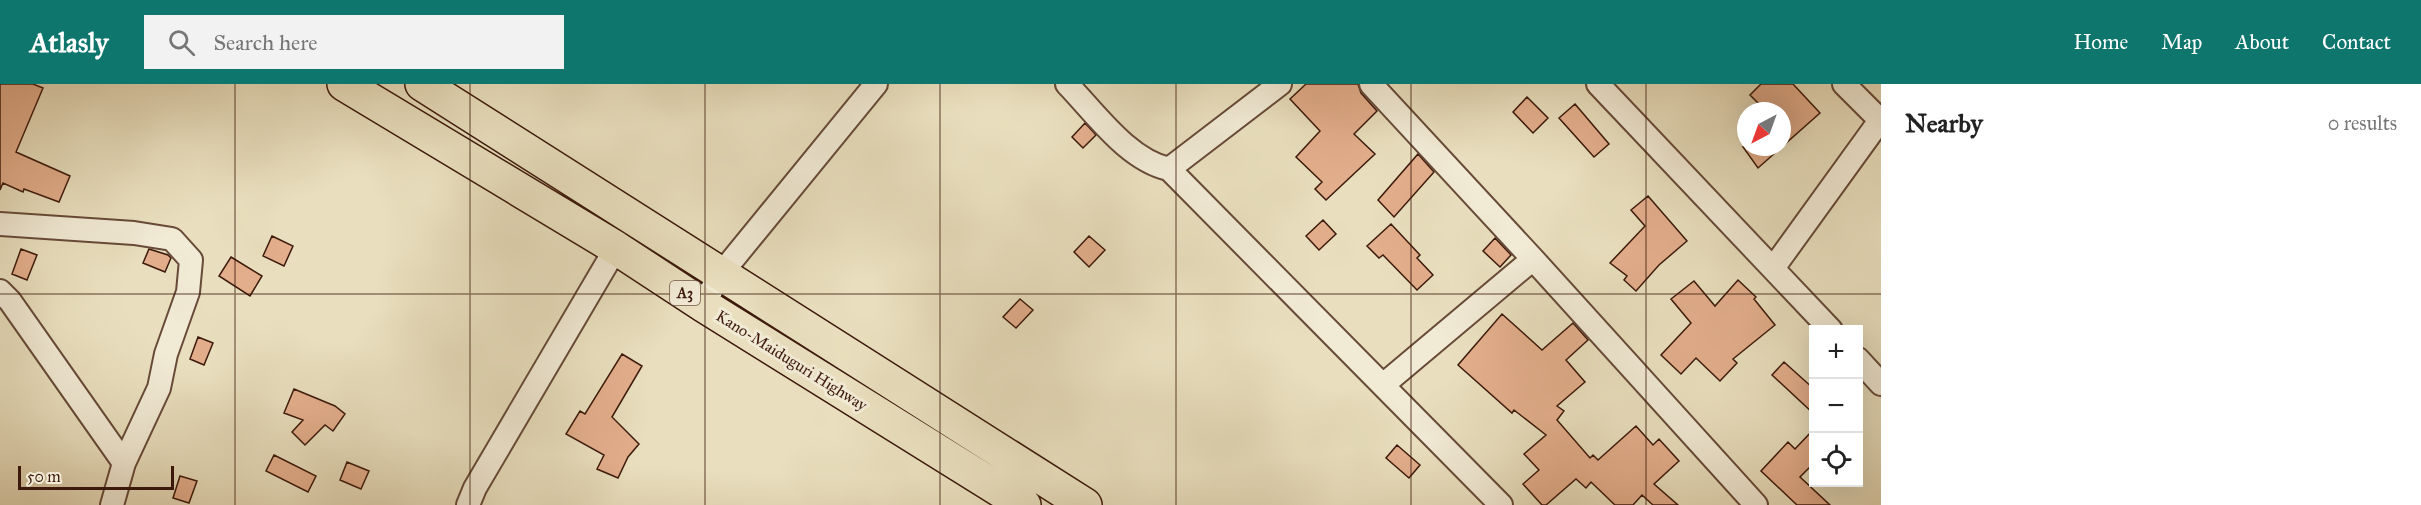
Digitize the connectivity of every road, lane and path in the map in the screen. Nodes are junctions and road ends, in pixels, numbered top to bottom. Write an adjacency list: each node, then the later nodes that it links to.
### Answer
1 (344, 84): 12 (highway, Kano-Maiduguri Highway / A3)
2 (422, 84): 15 (highway, Kano-Maiduguri Highway / A3)
3 (876, 84): 15 (street)
4 (1067, 84): 10 (street)
5 (1280, 84): 10 (street)
6 (1371, 84): 13 (street)
7 (1598, 84): 14 (street)
8 (1844, 84): 9 (street)
9 (1881, 119): 14 (street)
10 (1169, 169): 21 (street)
11 (0, 224): 22 (street)
12 (616, 248): 17 (highway, Kano-Maiduguri Highway / A3); 24 (street)
13 (1533, 258): 21 (street); 28 (street)
14 (1774, 267): 18 (street)
15 (720, 275): 17 (street); 26 (highway, Kano-Maiduguri Highway / A3)
16 (0, 291): 22 (street)
17 (704, 305): 25 (highway, Kano-Maiduguri Highway / A3)
18 (1826, 325)
19 (1863, 364): 20 (street)
20 (1881, 384)
21 (1383, 385): 27 (street)
22 (124, 464): 23 (street)
23 (112, 505)
24 (468, 505)
25 (1024, 505)
26 (1085, 505)
27 (1501, 505)
28 (1756, 505)

